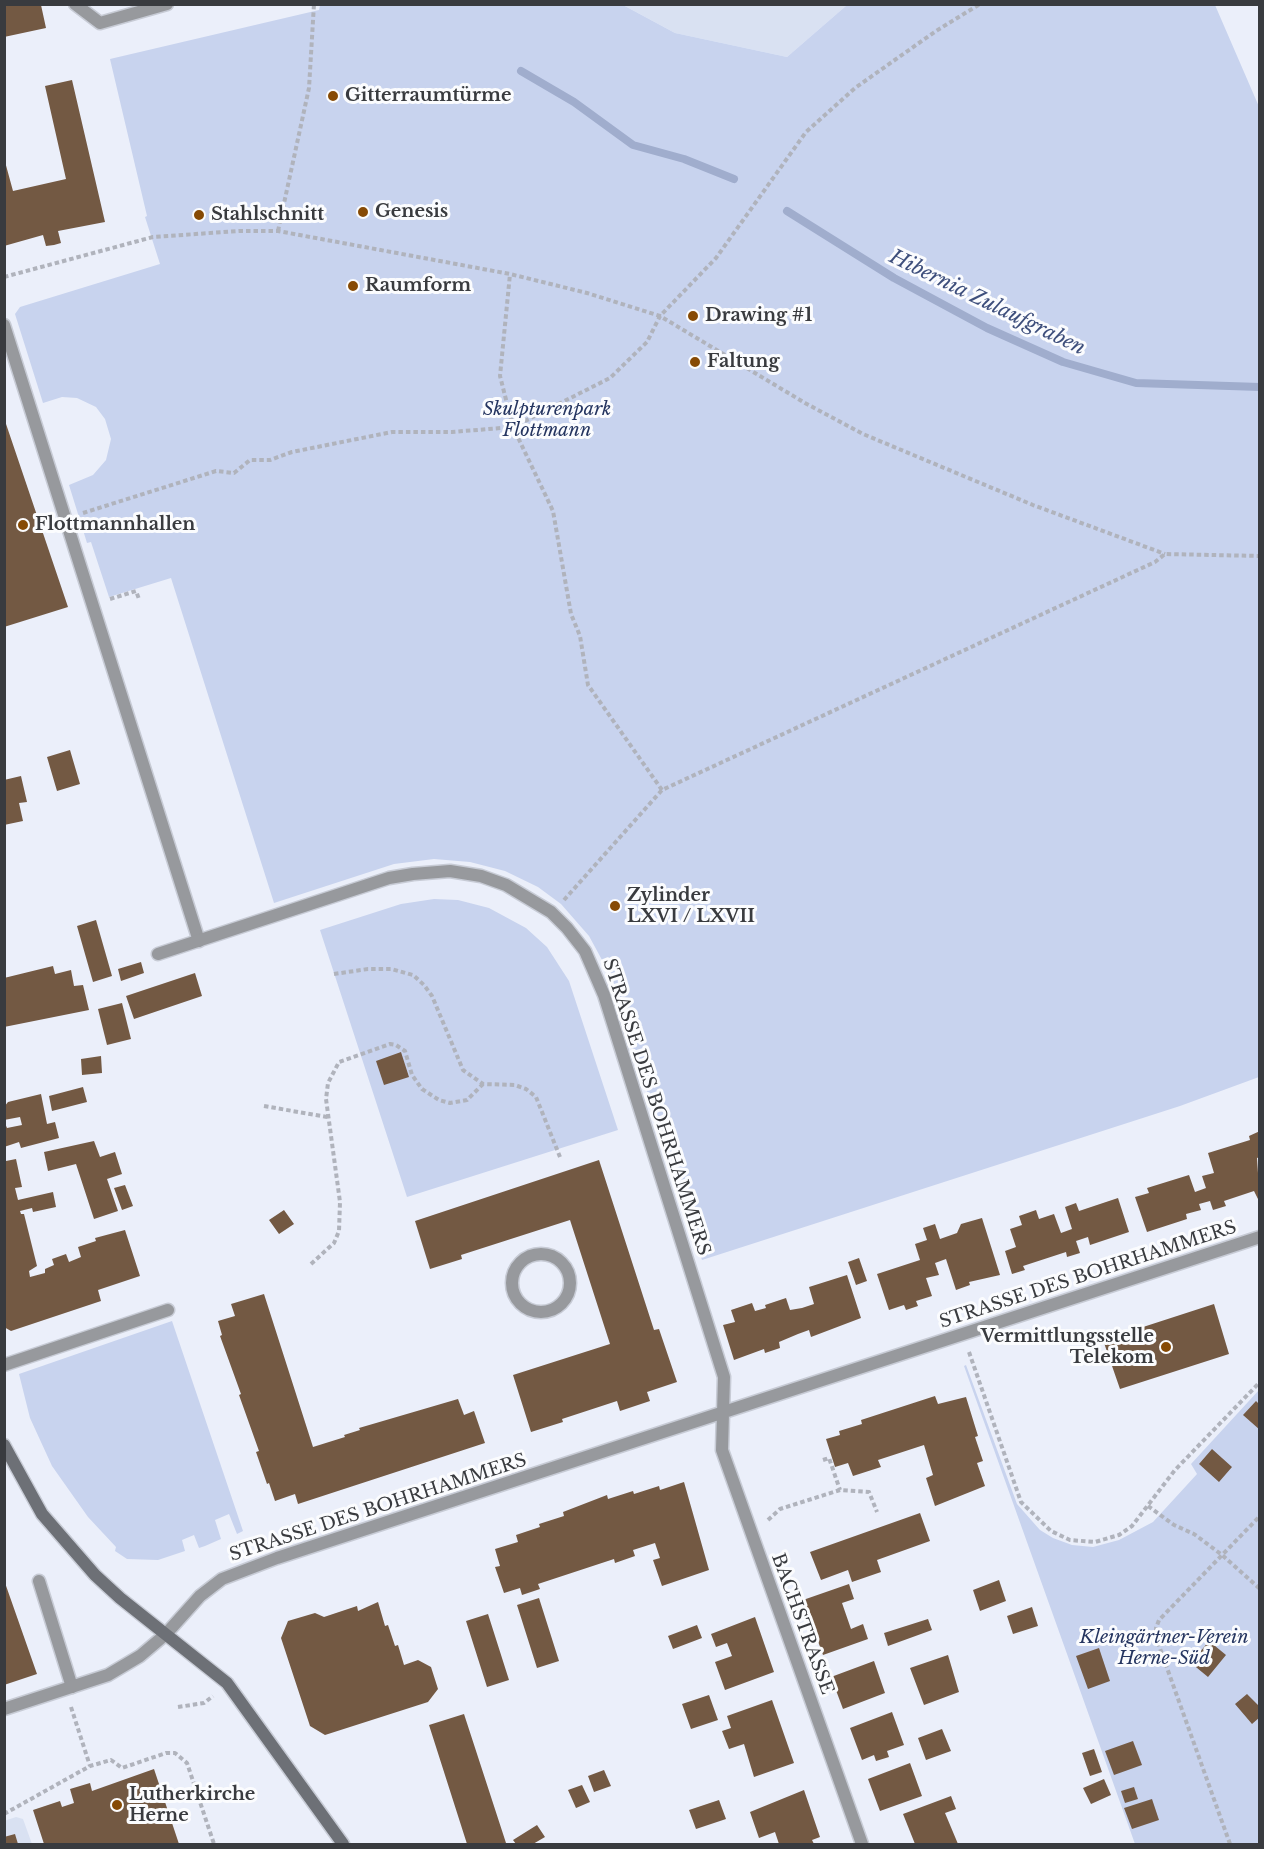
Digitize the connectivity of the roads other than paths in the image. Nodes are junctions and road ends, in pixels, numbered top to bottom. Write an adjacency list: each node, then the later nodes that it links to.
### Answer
1 (75, 4): 2 (street)
2 (167, 4)
3 (4, 325): 4 (street)
4 (199, 942): 5 (street, STRASSE DES BOHRHAMMERS); 10 (street, STRASSE DES BOHRHAMMERS)
5 (158, 954)
6 (1260, 1237): 10 (street, STRASSE DES BOHRHAMMERS)
7 (558, 1308): 7 (street)
8 (168, 1310): 9 (street)
9 (4, 1365)
10 (723, 1413): 13 (street, STRASSE DES BOHRHAMMERS); 17 (street, BACHSTRASSE)
11 (4, 1445): 13 (street)
12 (39, 1581): 14 (street)
13 (166, 1634): 14 (street, STRASSE DES BOHRHAMMERS); 16 (street)
14 (72, 1686): 15 (street, STRASSE DES BOHRHAMMERS)
15 (4, 1709)
16 (344, 1845)
17 (862, 1845)

